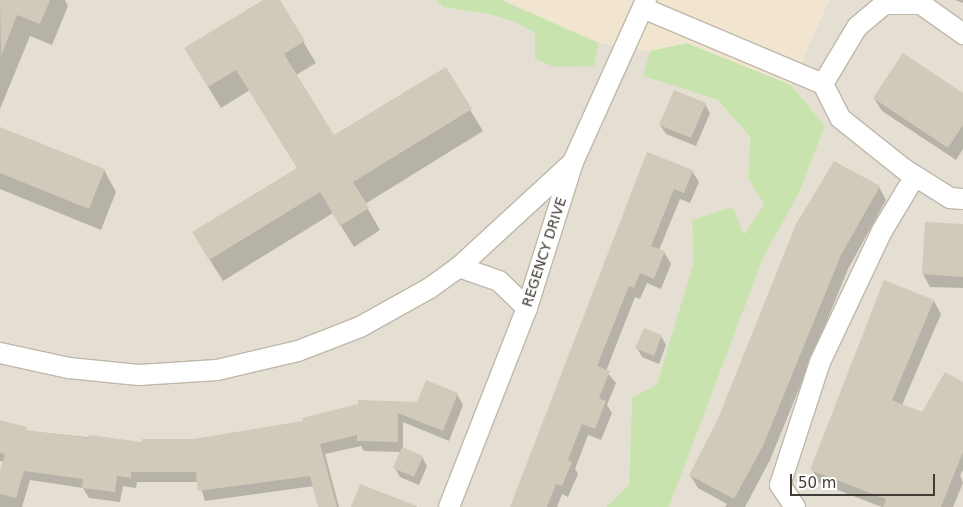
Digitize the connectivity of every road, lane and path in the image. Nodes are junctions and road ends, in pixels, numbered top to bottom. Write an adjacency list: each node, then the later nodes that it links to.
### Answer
1 (644, 4): 3 (street); 4 (street, REGENCY DRIVE)
2 (963, 34): 3 (street)
3 (824, 84): 5 (street)
4 (573, 162): 7 (street); 8 (street, REGENCY DRIVE)
5 (915, 176): 6 (street); 11 (street)
6 (963, 199)
7 (459, 266): 8 (street); 9 (street)
8 (527, 308): 10 (street, REGENCY DRIVE)
9 (0, 352)
10 (449, 507)
11 (795, 507)

